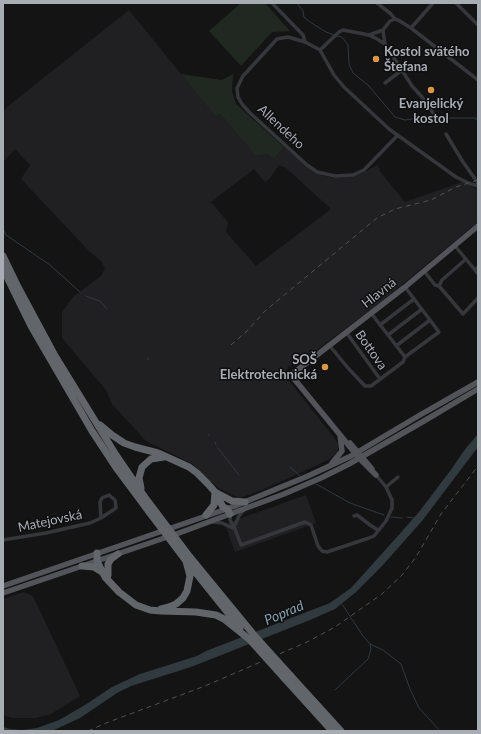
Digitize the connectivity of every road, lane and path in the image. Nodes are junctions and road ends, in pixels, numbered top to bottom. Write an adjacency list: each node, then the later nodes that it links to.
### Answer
1 (272, 3): 10 (street, Allendeho)
2 (377, 3): 5 (street)
3 (433, 3): 7 (street)
4 (456, 3): 6 (street)
5 (395, 19): 7 (street); 8 (street)
6 (478, 25)
7 (411, 28): 14 (street)
8 (383, 30): 9 (street); 11 (street)
9 (369, 35): 11 (street); 12 (street)
10 (305, 42): 12 (street, Allendeho); 18 (street, Allendeho)
11 (385, 44): 13 (street)
12 (320, 50): 18 (street)
13 (402, 70): 15 (street); 16 (street)
14 (478, 80)
15 (385, 83)
16 (433, 113)
17 (446, 134): 19 (street)
18 (398, 135): 19 (street)
19 (478, 183)
20 (478, 226): 21 (main road, Hlavná)
21 (455, 246): 23 (street); 26 (main road, Hlavná)
22 (3, 256): 44 (highway)
23 (466, 259): 25 (street); 28 (street)
24 (3, 269): 72 (highway, bridge)
25 (477, 269): 27 (street)
26 (424, 271): 28 (street); 29 (main road, Hlavná)
27 (478, 274)
28 (437, 286): 30 (street)
29 (405, 287): 31 (street); 33 (main road, Hlavná)
30 (478, 298)
31 (414, 299): 32 (street); 35 (street)
32 (422, 309): 34 (street); 37 (street)
33 (371, 313): 35 (street); 36 (main road, Hlavná)
34 (430, 320): 39 (street); 40 (street)
35 (380, 324): 37 (street)
36 (346, 332): 38 (main road, Hlavná); 41 (street, Bottova)
37 (388, 335): 39 (street)
38 (329, 345): 41 (street); 45 (main road, Hlavná)
39 (396, 346): 40 (street)
40 (405, 357): 41 (street)
41 (380, 379)
42 (478, 382): 47 (main road)
43 (478, 389): 48 (main road)
44 (93, 419): 50 (highway); 58 (highway)
45 (340, 435): 46 (main road); 49 (main road); 53 (main road)
46 (348, 440): 47 (main road); 49 (main road)
47 (370, 445): 49 (main road)
48 (377, 448): 49 (main road); 52 (main road)
49 (358, 455): 51 (main road); 52 (main road); 53 (main road)
50 (169, 458): 57 (highway); 58 (highway)
51 (349, 464): 52 (main road); 60 (main road)
52 (368, 466): 54 (main road)
53 (328, 467): 60 (main road)
54 (376, 476): 56 (street)
55 (398, 477): 56 (street)
56 (386, 487): 67 (street)
57 (214, 492): 59 (highway); 61 (highway); 64 (highway)
58 (144, 496): 78 (highway, bridge)
59 (223, 497): 60 (highway); 61 (highway)
60 (245, 505): 61 (main road); 65 (street)
61 (229, 512): 64 (main road); 65 (street); 66 (street)
62 (354, 516): 67 (street)
63 (101, 518): 63 (street, Matejovská); 68 (street, Matejovská)
64 (207, 519): 66 (street); 69 (main road); 70 (main road)
65 (235, 524): 66 (street)
66 (236, 529): 67 (street)
67 (378, 530)
68 (3, 540)
69 (97, 553): 71 (highway); 75 (main road)
70 (118, 554): 71 (main road); 74 (highway)
71 (99, 561): 73 (main road); 74 (highway)
72 (186, 561): 74 (highway); 77 (highway)
73 (82, 566): 74 (highway); 76 (main road)
74 (105, 574): 77 (highway)
75 (3, 586)
76 (3, 593)
77 (249, 639): 78 (highway, bridge)
78 (287, 677): 79 (highway); 80 (highway)
79 (332, 731)
80 (341, 731)

